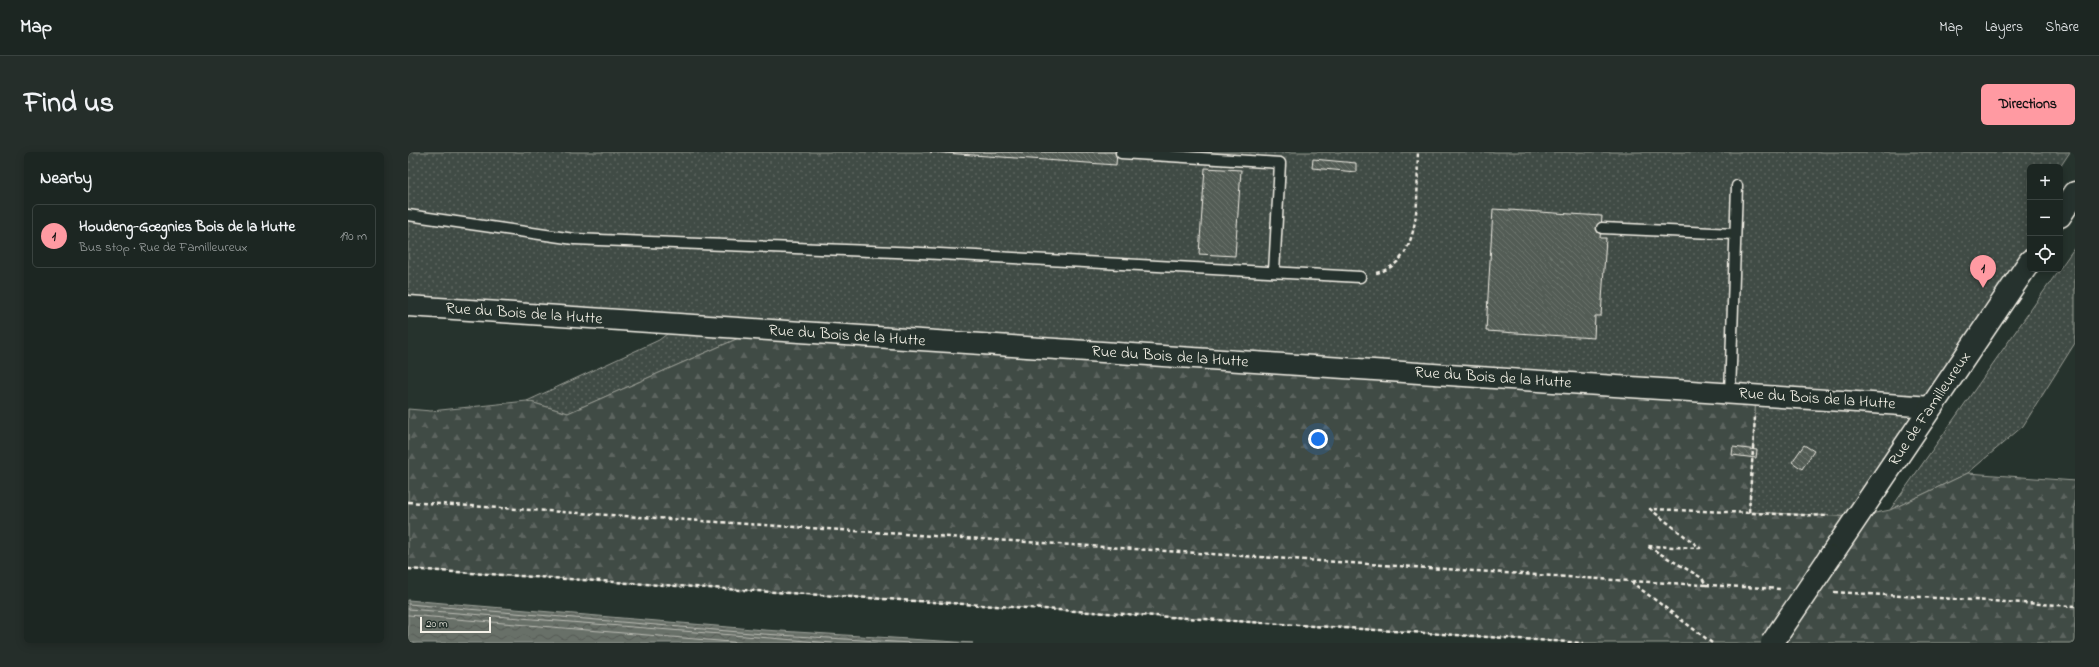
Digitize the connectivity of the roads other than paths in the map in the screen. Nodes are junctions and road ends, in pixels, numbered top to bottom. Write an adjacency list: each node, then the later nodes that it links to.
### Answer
1 (1121, 153): 9 (lane)
2 (1737, 186): 7 (lane)
3 (2075, 193): 4 (street)
4 (2063, 211)
5 (408, 215): 9 (lane)
6 (1602, 228): 7 (lane)
7 (1735, 234): 12 (lane)
8 (2027, 266): 13 (street, Rue de Familleureux)
9 (1274, 272): 10 (lane)
10 (1360, 277)
11 (408, 306): 12 (street, Rue du Bois de la Hutte)
12 (1730, 394): 13 (street, Rue du Bois de la Hutte)
13 (1932, 407): 14 (street, Rue de Familleureux, bridge)
14 (1772, 643)

